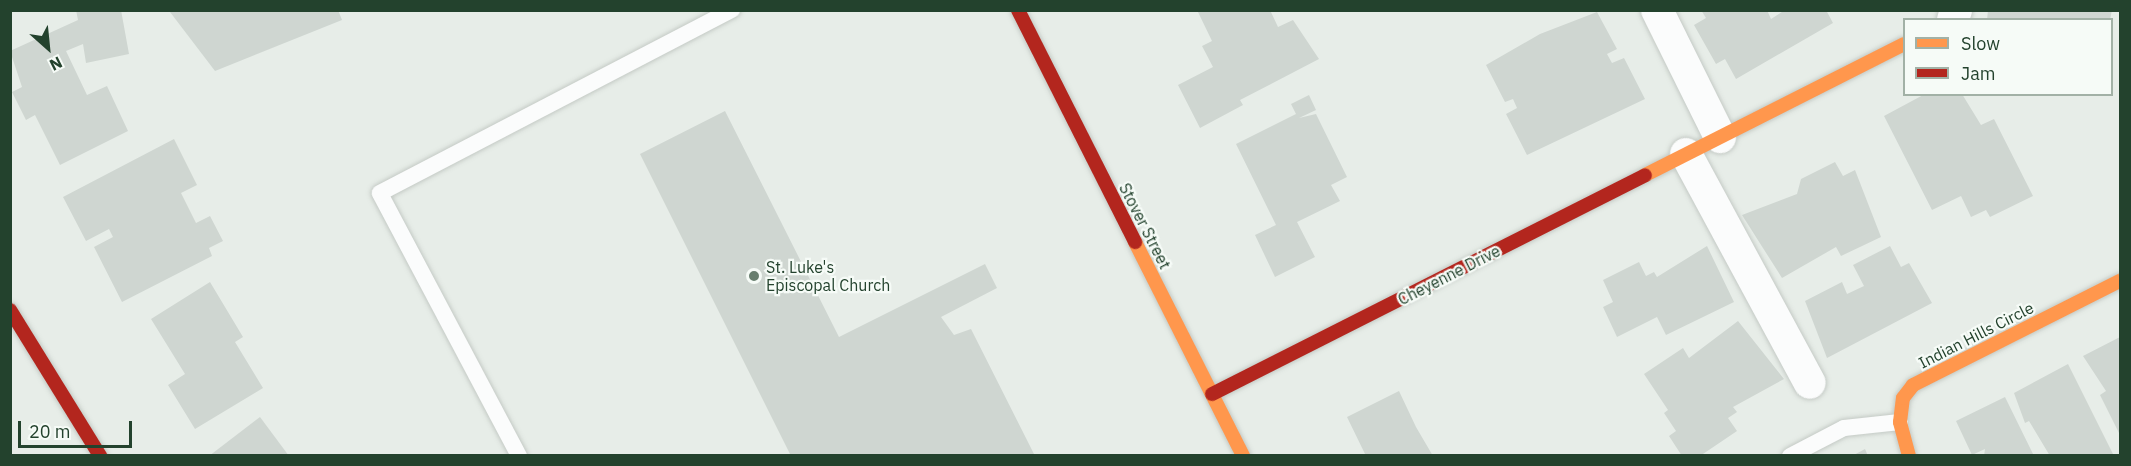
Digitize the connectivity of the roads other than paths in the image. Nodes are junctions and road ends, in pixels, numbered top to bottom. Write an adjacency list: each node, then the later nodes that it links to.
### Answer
1 (732, 10): 13 (lane)
2 (1018, 10): 10 (street, Stover Street)
3 (1657, 10): 5 (street)
4 (1903, 45): 5 (street, Cheyenne Drive)
5 (1720, 137): 6 (street, Cheyenne Drive)
6 (1686, 154): 9 (street); 10 (street, Cheyenne Drive)
7 (2121, 281): 11 (street, Indian Hills Circle)
8 (10, 310): 12 (street)
9 (1810, 383)
10 (1212, 394): 14 (street, Stover Street)
11 (1900, 422): 15 (lane); 16 (street, Indian Hills Circle)
12 (100, 456)
13 (519, 456)
14 (1243, 456)
15 (1790, 456)
16 (1909, 456)

